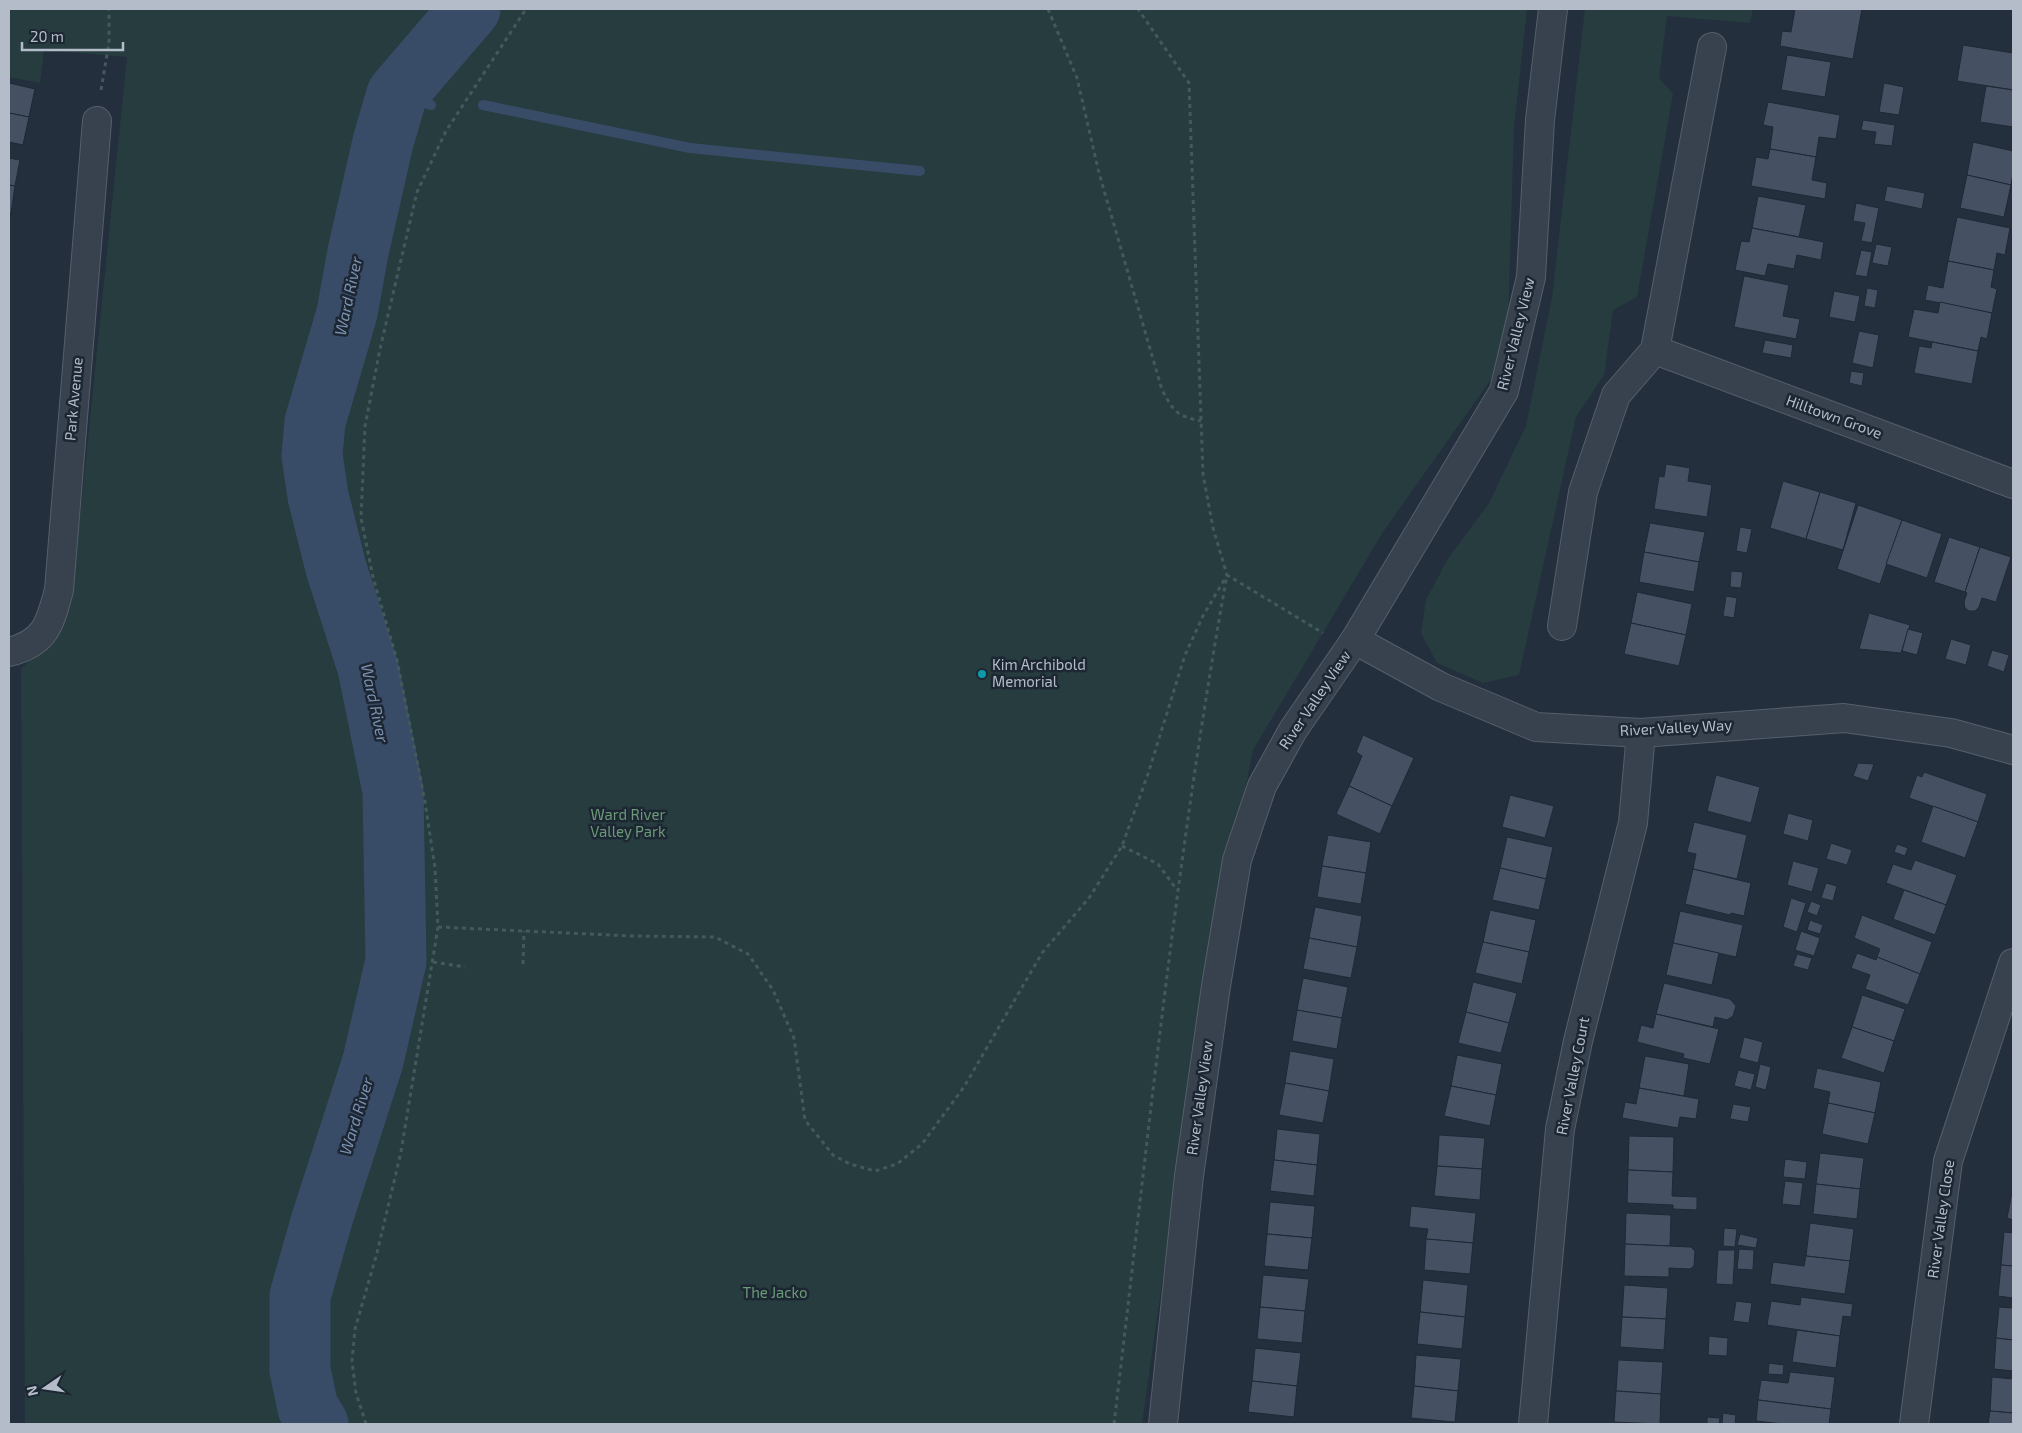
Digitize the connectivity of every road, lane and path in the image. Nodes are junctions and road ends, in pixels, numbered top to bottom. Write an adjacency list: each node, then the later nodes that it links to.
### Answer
1 (108, 9): 7 (path)
2 (526, 9): 19 (path)
3 (1048, 9): 9 (path)
4 (1138, 9): 9 (path)
5 (1553, 9): 13 (street, River Valley View)
6 (1712, 47): 8 (street)
7 (97, 121): 14 (street, Park Avenue)
8 (1655, 350): 10 (street, Hilltown Grove); 12 (street)
9 (1201, 421): 11 (path)
10 (2013, 484)
11 (1227, 575): 13 (path); 17 (path); 18 (path)
12 (1562, 626)
13 (1355, 640): 15 (street, River Valley Way); 27 (street, River Valley View)
14 (9, 652)
15 (1641, 733): 16 (street, River Valley Way); 28 (street, River Valley Court)
16 (2013, 750)
17 (1122, 846): 18 (path); 20 (path)
18 (1177, 890): 26 (path)
19 (438, 927): 20 (path); 21 (path)
20 (524, 931): 23 (path)
21 (434, 962): 24 (path); 25 (path)
22 (2013, 963): 29 (street, River Valley Close)
23 (524, 964)
24 (465, 967)
25 (366, 1424)
26 (1114, 1424)
27 (1163, 1424)
28 (1534, 1424)
29 (1914, 1424)

